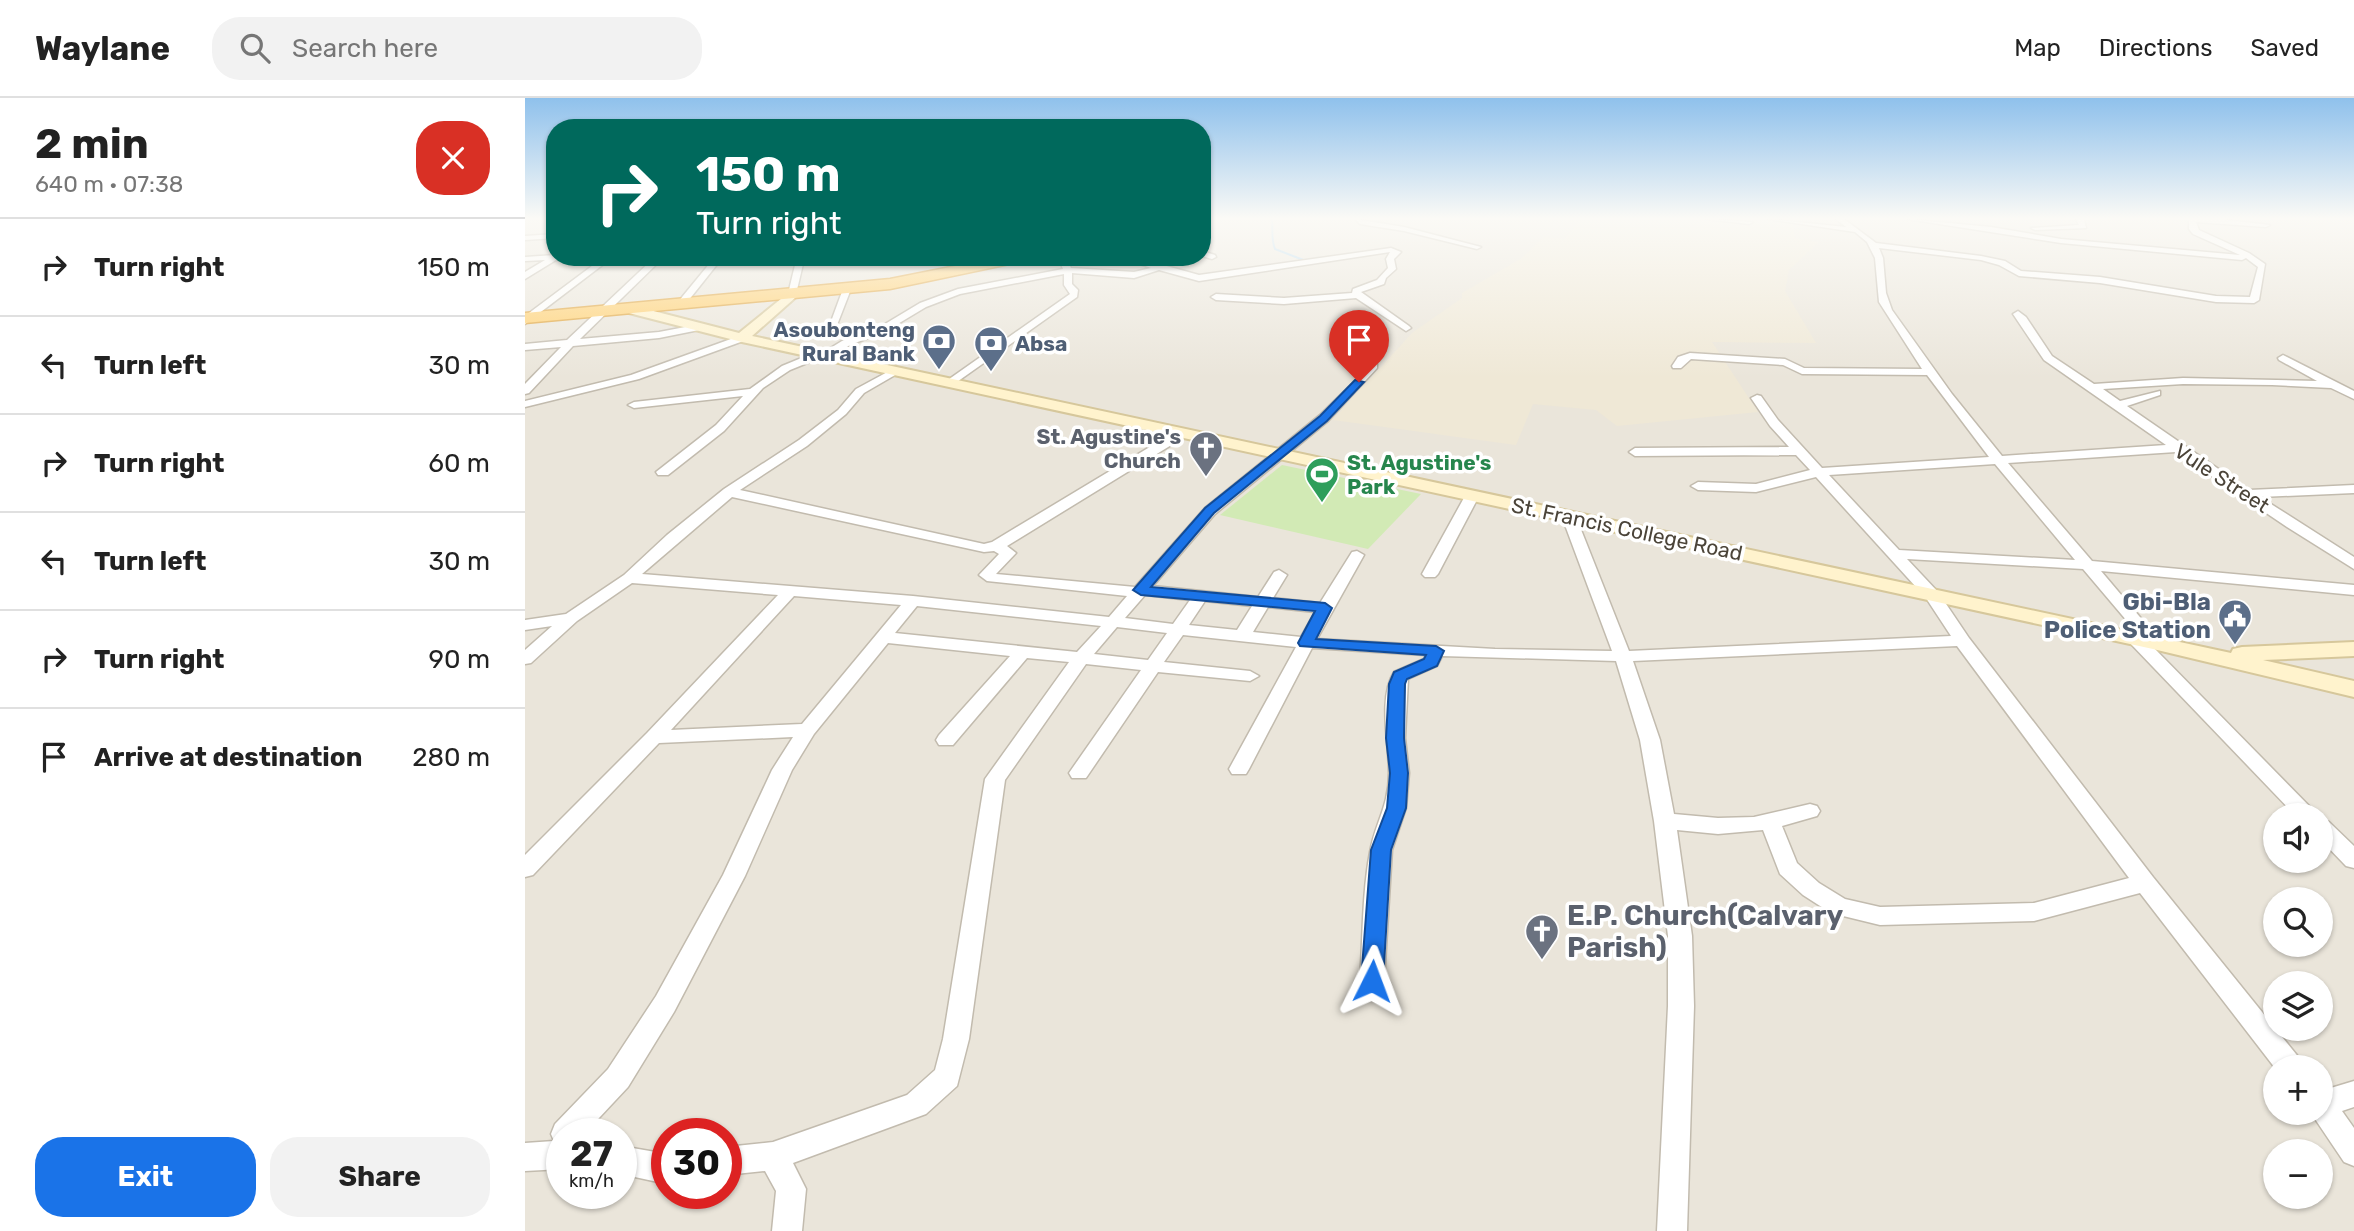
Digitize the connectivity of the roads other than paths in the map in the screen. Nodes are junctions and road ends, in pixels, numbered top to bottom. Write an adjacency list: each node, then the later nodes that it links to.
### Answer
1 (1068, 271): 40 (street)
2 (589, 272): 27 (street)
3 (645, 272): 25 (street)
4 (707, 272): 23 (street)
5 (797, 272): 20 (street)
6 (956, 272): 17 (highway)
7 (1063, 272): 19 (street)
8 (1099, 272): 9 (street)
9 (1104, 272): 10 (street)
10 (1145, 272)
11 (1174, 272): 12 (street)
12 (1246, 272)
13 (1389, 272): 21 (street)
14 (1879, 272): 39 (street)
15 (2017, 272): 16 (street)
16 (2261, 272)
17 (951, 273): 18 (highway); 19 (street)
18 (847, 289): 20 (highway); 28 (street)
19 (958, 292): 34 (street)
20 (792, 294): 23 (highway); 31 (main road)
21 (1358, 295): 22 (street); 30 (street)
22 (1216, 297)
23 (681, 304): 24 (highway)
24 (631, 309): 25 (highway); 29 (main road, St. Francis College Road)
25 (604, 311): 27 (highway); 32 (street)
26 (2018, 314): 42 (street, Vule Street)
27 (527, 319)
28 (832, 325)
29 (701, 327): 31 (main road, St. Francis College Road); 32 (street)
30 (1406, 328)
31 (742, 338): 34 (main road, St. Francis College Road); 48 (street)
32 (571, 343): 33 (street); 43 (street)
33 (525, 347)
34 (823, 355): 38 (main road, St. Francis College Road); 44 (street)
35 (2283, 358): 41 (street)
36 (1373, 366): 55 (street)
37 (1677, 366): 39 (street)
38 (897, 370): 40 (main road, St. Francis College Road); 61 (street)
39 (1927, 372): 56 (street)
40 (950, 382): 51 (main road, St. Francis College Road)
41 (2333, 385): 42 (street); 46 (street)
42 (2093, 387): 50 (street, Vule Street)
43 (525, 391)
44 (752, 392): 49 (street); 57 (street)
45 (2156, 393): 50 (street)
46 (2354, 396)
47 (1757, 398): 53 (street)
48 (525, 404)
49 (634, 405)
50 (2118, 405): 52 (street, Vule Street)
51 (1182, 433): 55 (main road, St. Francis College Road); 65 (street)
52 (2176, 448): 56 (street); 62 (street, Vule Street)
53 (1800, 451): 54 (street); 58 (street)
54 (1635, 452)
55 (1278, 453): 63 (main road, St. Francis College Road); 77 (street)
56 (2001, 461): 58 (street); 71 (street)
57 (663, 472)
58 (1819, 472): 59 (street); 68 (street)
59 (1697, 486)
60 (2354, 489): 62 (street)
61 (729, 492): 65 (street); 74 (street)
62 (2246, 494): 67 (street, Vule Street)
63 (1472, 496): 64 (main road, St. Francis College Road); 72 (street)
64 (1570, 517): 78 (main road, St. Francis College Road); 95 (street)
65 (996, 546): 77 (street)
66 (2354, 550): 67 (street)
67 (2334, 551): 70 (street, Vule Street)
68 (1896, 554): 71 (street); 78 (street)
69 (1357, 555): 82 (street)
70 (2354, 564)
71 (2087, 565): 76 (street); 90 (street)
72 (1430, 574)
73 (1279, 575): 81 (street)
74 (629, 578): 75 (street); 83 (street)
75 (791, 590): 80 (street); 103 (street)
76 (2354, 590)
77 (1140, 591): 79 (street); 84 (street)
78 (1932, 595): 89 (street); 90 (main road, St. Francis College Road)
79 (1201, 597): 81 (street); 86 (street)
80 (913, 601): 84 (street); 88 (street)
81 (1263, 601): 82 (street); 87 (street)
82 (1325, 608): 91 (street)
83 (571, 618): 85 (street); 98 (street)
84 (1113, 622): 86 (street); 97 (street)
85 (525, 625)
86 (1178, 629): 87 (street); 99 (street)
87 (1243, 636): 91 (street)
88 (881, 637): 94 (street); 102 (street)
89 (1962, 640): 95 (street); 114 (street)
90 (2145, 641): 96 (main road, St. Francis College Road); 107 (street)
91 (1306, 643): 93 (street); 105 (street)
92 (2354, 649): 96 (main road)
93 (1436, 651): 95 (street); 115 (street)
94 (1023, 652): 97 (street); 104 (street)
95 (1623, 656): 109 (street)
96 (2214, 656): 101 (main road, St. Francis College Road)
97 (1081, 658): 99 (street); 122 (street)
98 (525, 659)
99 (1153, 666): 100 (street); 106 (street)
100 (1249, 676)
101 (2354, 688)
102 (807, 730): 103 (street); 119 (street)
103 (654, 737): 113 (street)
104 (946, 740)
105 (1239, 769)
106 (1079, 773)
107 (2297, 803)
108 (1810, 811): 110 (street)
109 (1665, 821): 110 (street); 125 (street)
110 (1770, 821): 114 (street)
111 (2333, 839): 112 (street)
112 (2354, 859)
113 (525, 869)
114 (2145, 883): 116 (street)
115 (1372, 981)
116 (2281, 1055)
117 (2354, 1094): 118 (street)
118 (2333, 1100)
119 (580, 1118)
120 (2333, 1121): 121 (street)
121 (2354, 1152)
122 (773, 1156): 123 (street); 124 (street)
123 (742, 1159)
124 (787, 1231)
125 (1672, 1231)

